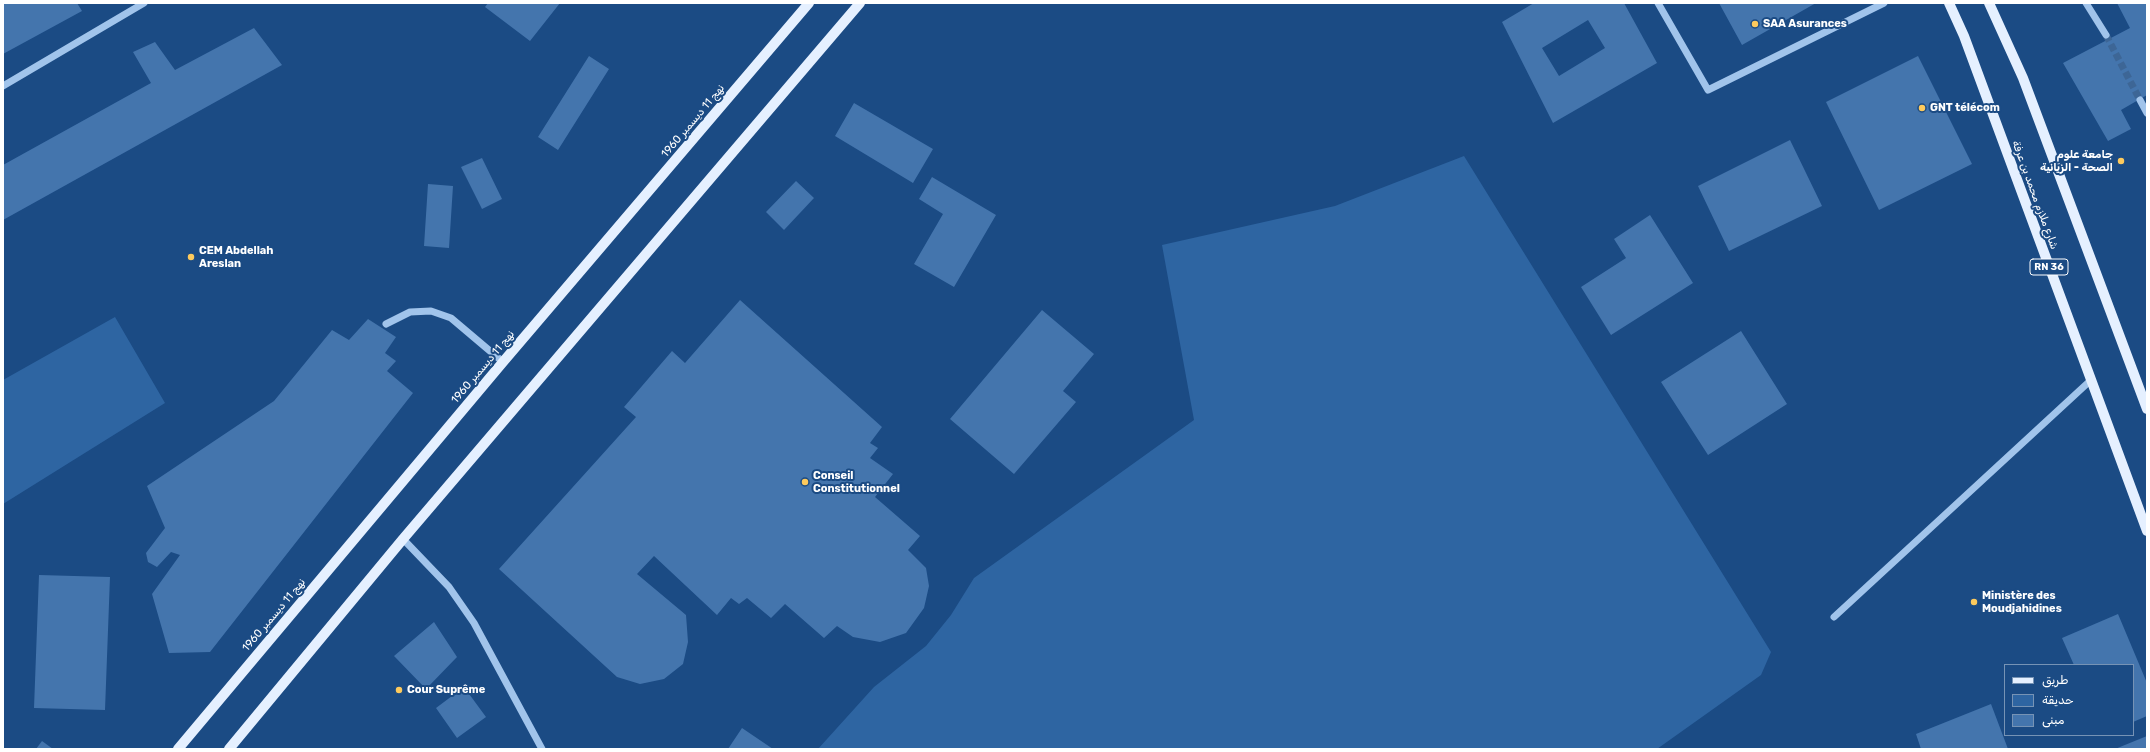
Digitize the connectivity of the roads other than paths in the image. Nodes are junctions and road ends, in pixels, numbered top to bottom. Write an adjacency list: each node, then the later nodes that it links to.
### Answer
1 (144, 3): 10 (lane)
2 (809, 3): 14 (main road, نهج 11 ديسمبر 1960)
3 (860, 3): 18 (main road)
4 (1658, 3): 5 (lane)
5 (1884, 3)
6 (1949, 3): 15 (main road, شارع ملازم محمد بن عرفة / RN 36)
7 (1989, 3): 16 (main road)
8 (2086, 3): 9 (lane)
9 (2106, 35)
10 (3, 86)
11 (2140, 100): 12 (lane)
12 (2147, 113)
13 (386, 324): 14 (lane)
14 (503, 362): 20 (main road, نهج 11 ديسمبر 1960)
15 (2091, 380): 17 (main road, شارع ملازم محمد بن عرفة / RN 36); 19 (lane)
16 (2147, 409)
17 (2147, 531)
18 (404, 539): 21 (main road); 22 (lane)
19 (1834, 617)
20 (178, 749)
21 (229, 749)
22 (542, 749)

